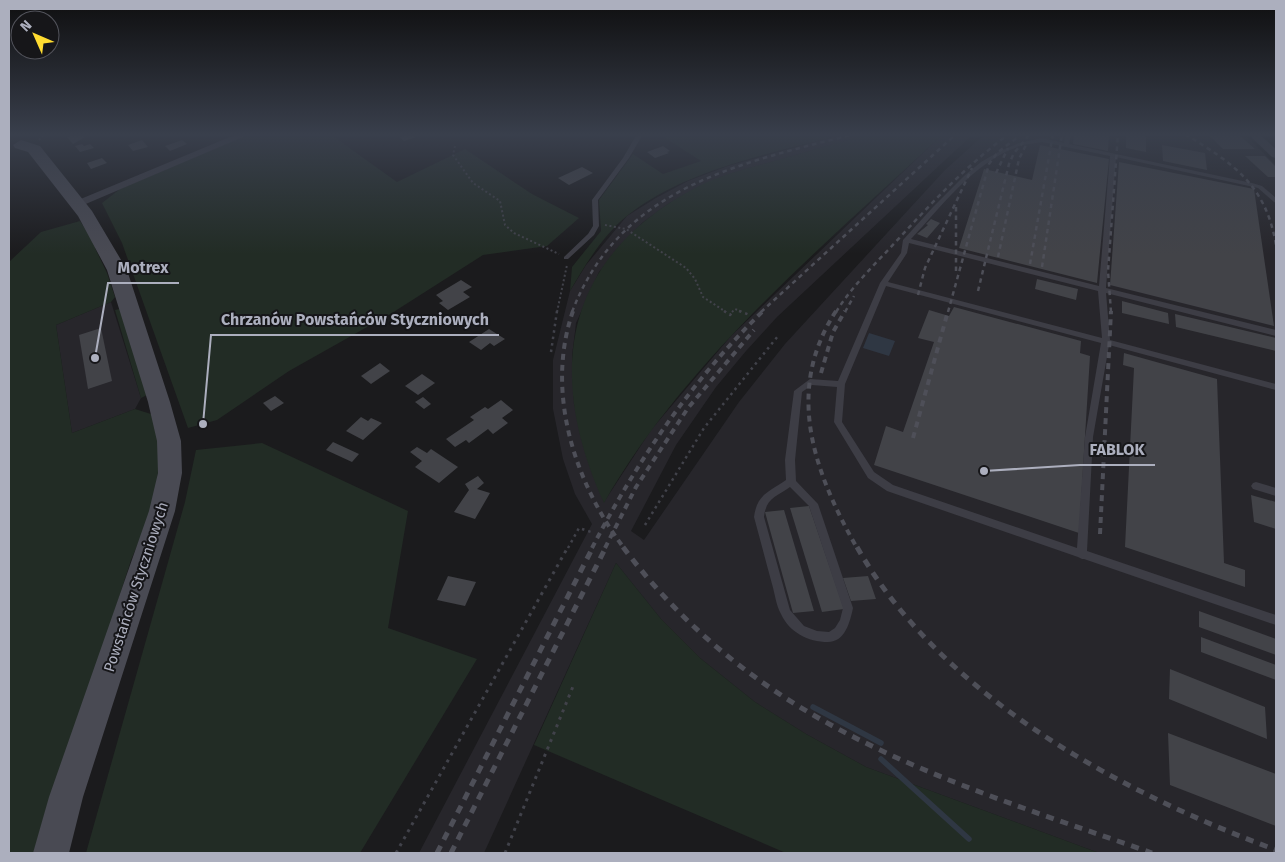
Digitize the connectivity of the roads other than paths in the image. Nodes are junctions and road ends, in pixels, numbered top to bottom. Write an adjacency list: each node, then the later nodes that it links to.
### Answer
1 (54, 174): 8 (street, Powstańców Styczniowych)
2 (147, 174): 8 (street)
3 (614, 174): 10 (lane)
4 (970, 174): 9 (lane)
5 (1112, 174): 12 (lane)
6 (1202, 174): 7 (lane)
7 (1276, 201)
8 (77, 203): 22 (street, Powstańców Styczniowych)
9 (906, 240): 11 (lane); 12 (lane)
10 (566, 261)
11 (884, 283): 14 (lane); 15 (lane)
12 (1102, 291): 13 (lane); 14 (lane)
13 (1276, 333)
14 (1106, 340): 16 (lane); 20 (lane)
15 (841, 384): 17 (lane); 20 (lane)
16 (1276, 387)
17 (791, 482): 17 (lane)
18 (1256, 486): 19 (lane)
19 (1276, 492)
20 (1082, 555): 21 (lane)
21 (1276, 620)
22 (51, 853)

